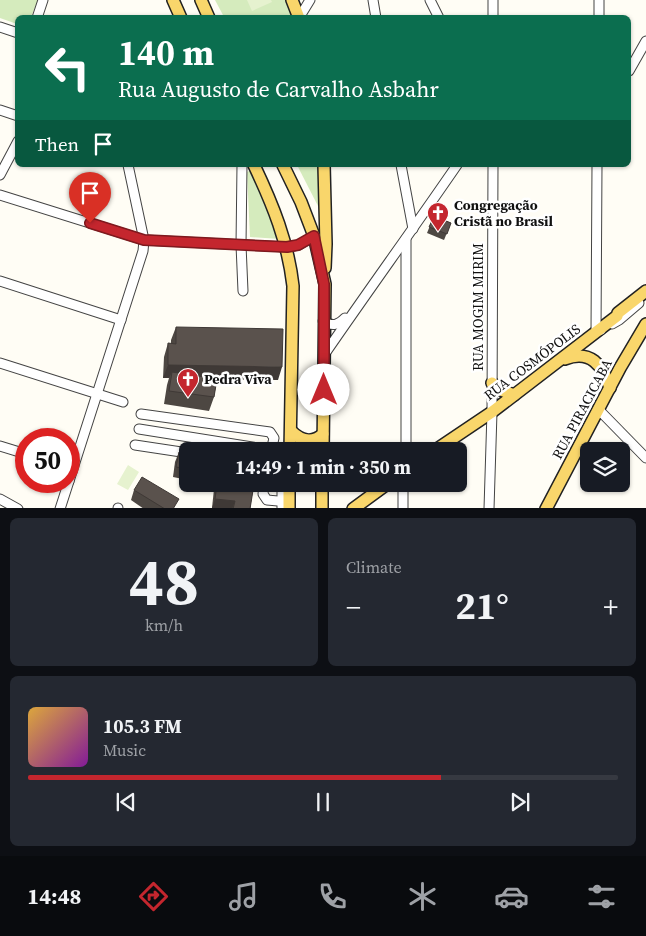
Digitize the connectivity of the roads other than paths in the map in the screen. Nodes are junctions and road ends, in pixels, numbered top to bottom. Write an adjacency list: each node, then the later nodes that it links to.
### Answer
1 (43, 0): 10 (street)
2 (173, 0): 11 (main road)
3 (201, 0): 12 (main road)
4 (292, 0): 13 (main road)
5 (310, 0): 14 (street)
6 (373, 0): 15 (street)
7 (430, 0): 16 (street)
8 (493, 0): 17 (street)
9 (599, 0): 18 (street)
10 (38, 15)
11 (180, 15)
12 (208, 15)
13 (298, 15)
14 (301, 15)
15 (376, 15)
16 (438, 15)
17 (493, 15)
18 (599, 15)
19 (0, 27): 20 (street)
20 (15, 32)
21 (646, 41): 22 (street)
22 (632, 64)
23 (0, 110): 24 (street)
24 (15, 115)
25 (15, 146): 35 (street)
26 (128, 167): 41 (street)
27 (242, 167): 42 (street)
28 (255, 167): 43 (main road)
29 (284, 167): 39 (main road)
30 (324, 167): 37 (main road)
31 (401, 167): 38 (street)
32 (456, 167): 38 (street)
33 (493, 167): 58 (street, RUA MOGIM MIRIM)
34 (597, 167): 53 (street)
35 (0, 174)
36 (0, 195): 41 (street)
37 (325, 202): 39 (main road); 45 (main road)
38 (413, 229): 40 (street)
39 (314, 236): 43 (street); 45 (main road)
40 (406, 239): 48 (street); 74 (street)
41 (144, 240): 42 (street); 50 (street)
42 (241, 245): 43 (street); 46 (street)
43 (287, 247): 67 (main road)
44 (0, 281): 50 (street)
45 (324, 284): 51 (main road)
46 (242, 291)
47 (646, 293): 53 (main road, RUA COSMÓPOLIS)
48 (356, 308): 51 (street); 54 (street)
49 (646, 316): 57 (street)
50 (121, 320): 60 (street)
51 (324, 321): 54 (main road)
52 (646, 324): 57 (main road, RUA PIRACICABA)
53 (596, 332): 55 (main road, RUA COSMÓPOLIS)
54 (324, 355): 68 (main road)
55 (561, 360): 59 (main road); 61 (main road, RUA COSMÓPOLIS)
56 (0, 363): 60 (street)
57 (620, 368): 59 (main road, RUA PIRACICABA)
58 (492, 382): 61 (main road); 64 (street, RUA MOGIM MIRIM)
59 (610, 388): 63 (main road, RUA PIRACICABA)
60 (96, 394): 62 (street); 69 (street)
61 (514, 395): 64 (main road, RUA COSMÓPOLIS)
62 (122, 402)
63 (598, 409): 80 (street); 96 (main road, RUA PIRACICABA)
64 (492, 412): 75 (main road, RUA COSMÓPOLIS); 95 (street, RUA MOGIM MIRIM)
65 (141, 414): 71 (street)
66 (139, 429): 70 (street)
67 (292, 431): 68 (main road); 72 (main road)
68 (323, 434): 73 (main road)
69 (80, 441)
70 (221, 442)
71 (273, 442)
72 (291, 442)
73 (323, 442)
74 (406, 442)
75 (447, 442)
76 (135, 445): 79 (street)
77 (0, 446): 78 (street)
78 (15, 451)
79 (179, 452)
80 (646, 458)
81 (263, 492): 89 (street)
82 (283, 492): 89 (street)
83 (287, 492): 89 (main road)
84 (322, 492): 92 (main road)
85 (376, 492): 93 (main road)
86 (403, 492): 94 (street)
87 (65, 493): 91 (street)
88 (0, 499): 90 (street)
89 (285, 505)
90 (18, 508)
91 (60, 508)
92 (322, 508)
93 (353, 508)
94 (403, 508)
95 (490, 508)
96 (546, 508)

